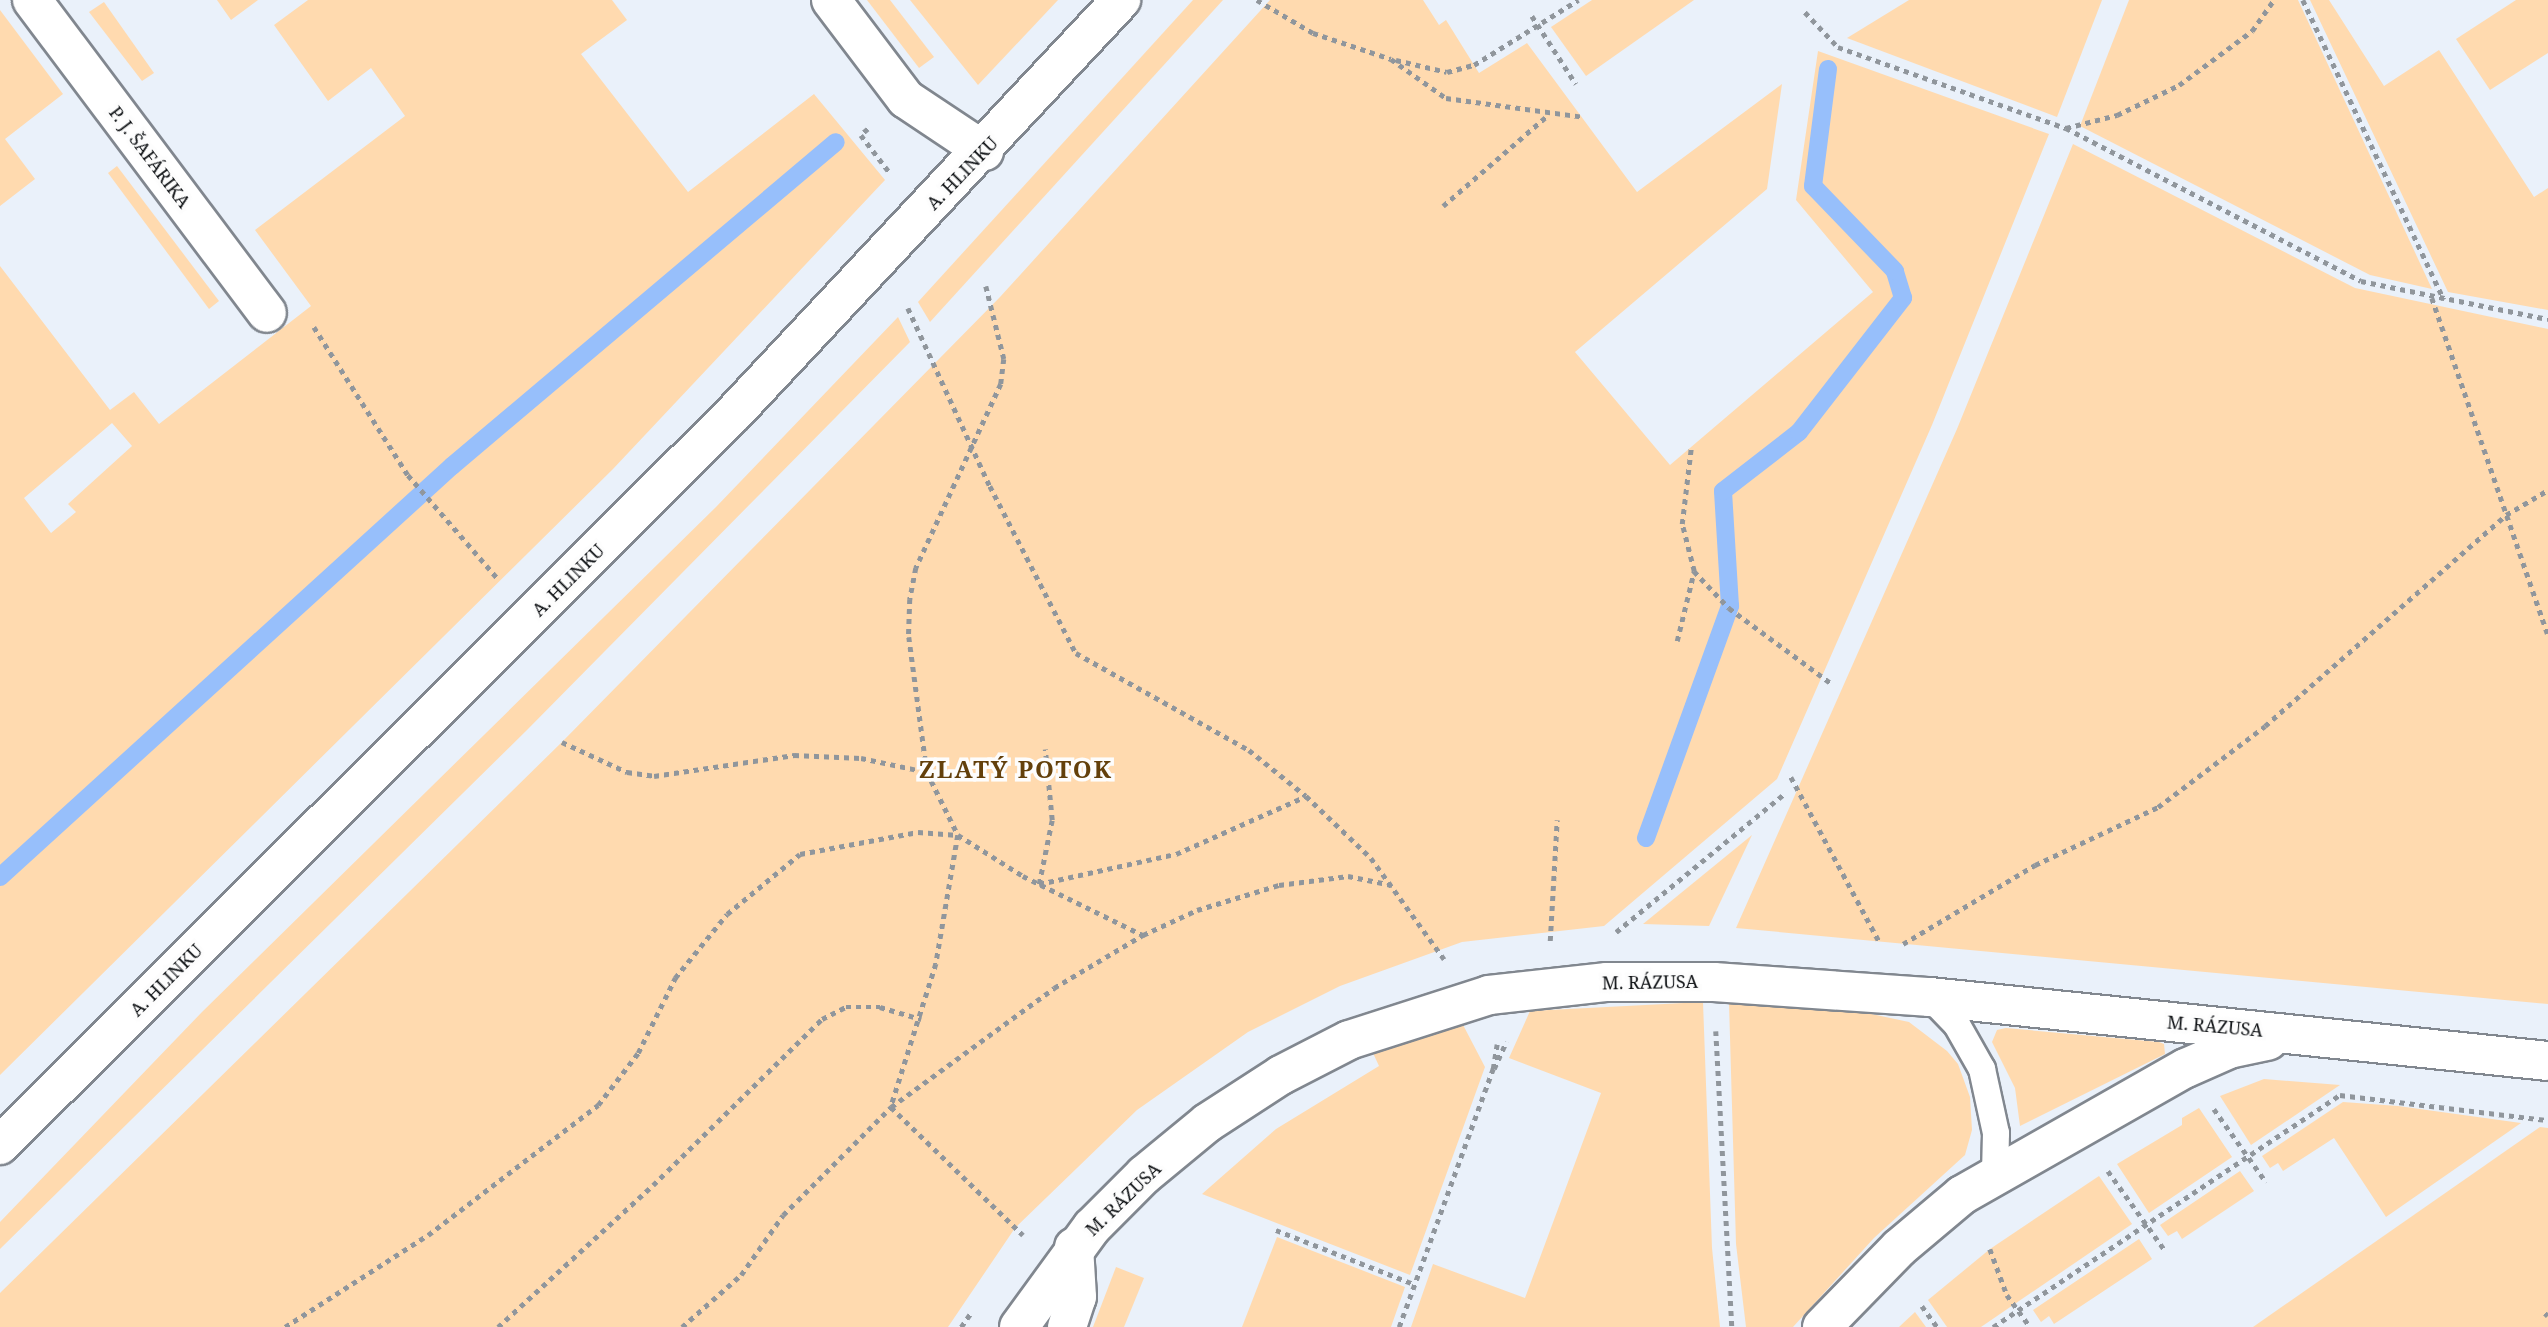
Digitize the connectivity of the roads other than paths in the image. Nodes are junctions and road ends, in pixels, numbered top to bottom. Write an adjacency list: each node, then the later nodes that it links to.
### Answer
1 (32, 0): 5 (street, P. J. ŠAFÁRIKA)
2 (831, 0): 4 (street)
3 (1121, 0): 4 (street, A. HLINKU)
4 (984, 151): 9 (street, A. HLINKU)
5 (267, 313)
6 (1930, 997): 7 (street, M. RÁZUSA); 10 (lane); 11 (street, M. RÁZUSA)
7 (2304, 1034): 8 (street, M. RÁZUSA); 10 (street, M. RÁZUSA)
8 (2548, 1061)
9 (0, 1145)
10 (1995, 1175): 14 (street, M. RÁZUSA)
11 (1074, 1247): 12 (street, M. RÁZUSA); 13 (street, M. RÁZUSA)
12 (1019, 1327)
13 (1067, 1327)
14 (1822, 1327)

